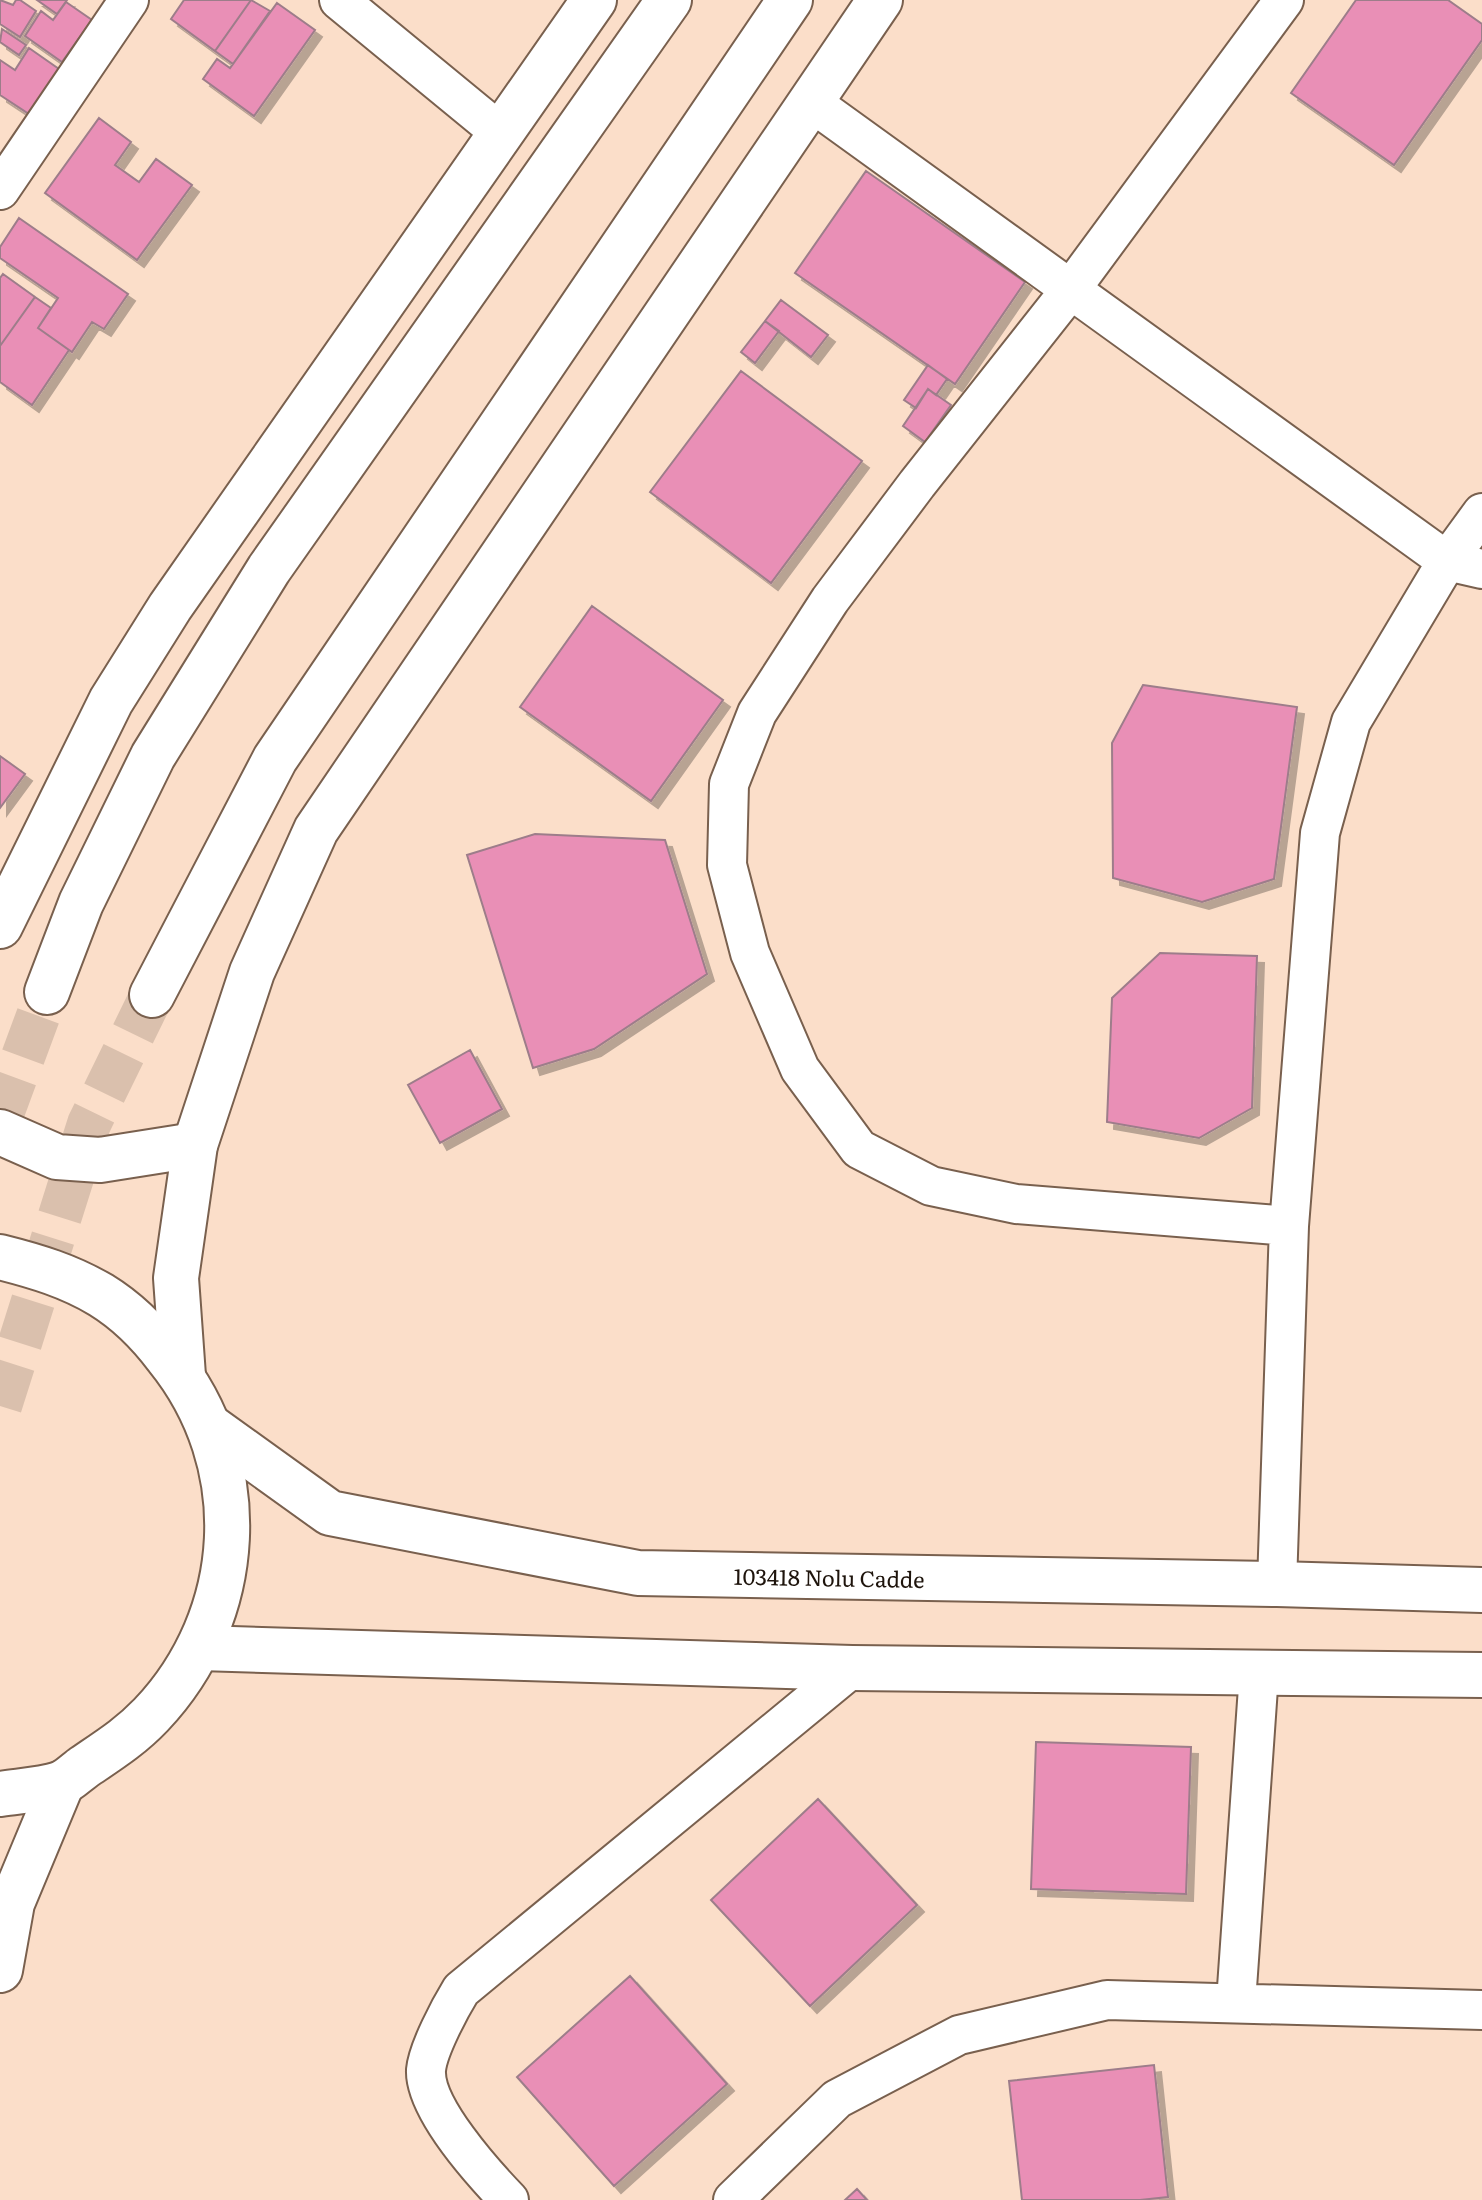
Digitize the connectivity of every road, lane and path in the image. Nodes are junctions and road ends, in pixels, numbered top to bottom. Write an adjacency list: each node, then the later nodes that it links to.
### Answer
1 (129, 0): 10 (street)
2 (339, 0): 9 (street)
3 (594, 0): 9 (main road)
4 (669, 0): 15 (main road)
5 (790, 0): 16 (main road)
6 (880, 0): 8 (main road)
7 (1284, 0): 11 (street)
8 (811, 102): 11 (street); 18 (main road)
9 (502, 134): 14 (main road)
10 (0, 190)
11 (1071, 289): 13 (street); 19 (street)
12 (1482, 513): 13 (street)
13 (1464, 565): 19 (street)
14 (0, 926)
15 (47, 992)
16 (152, 995)
17 (0, 1132): 18 (main road)
18 (195, 1145): 21 (main road)
19 (1289, 1226): 23 (street)
20 (0, 1257): 21 (main road)
21 (183, 1376): 22 (main road)
22 (209, 1426): 23 (main road, 103418 Nolu Cadde); 25 (main road)
23 (1277, 1584): 24 (main road, 103418 Nolu Cadde)
24 (1482, 1590)
25 (200, 1648): 26 (main road); 29 (main road)
26 (852, 1668): 27 (main road); 34 (street)
27 (1259, 1673): 28 (main road); 32 (street)
28 (1482, 1675)
29 (62, 1783): 30 (main road); 31 (main road)
30 (0, 1794)
31 (0, 1970)
32 (1236, 2002): 33 (street); 35 (street)
33 (1482, 2010)
34 (509, 2200)
35 (733, 2200)

